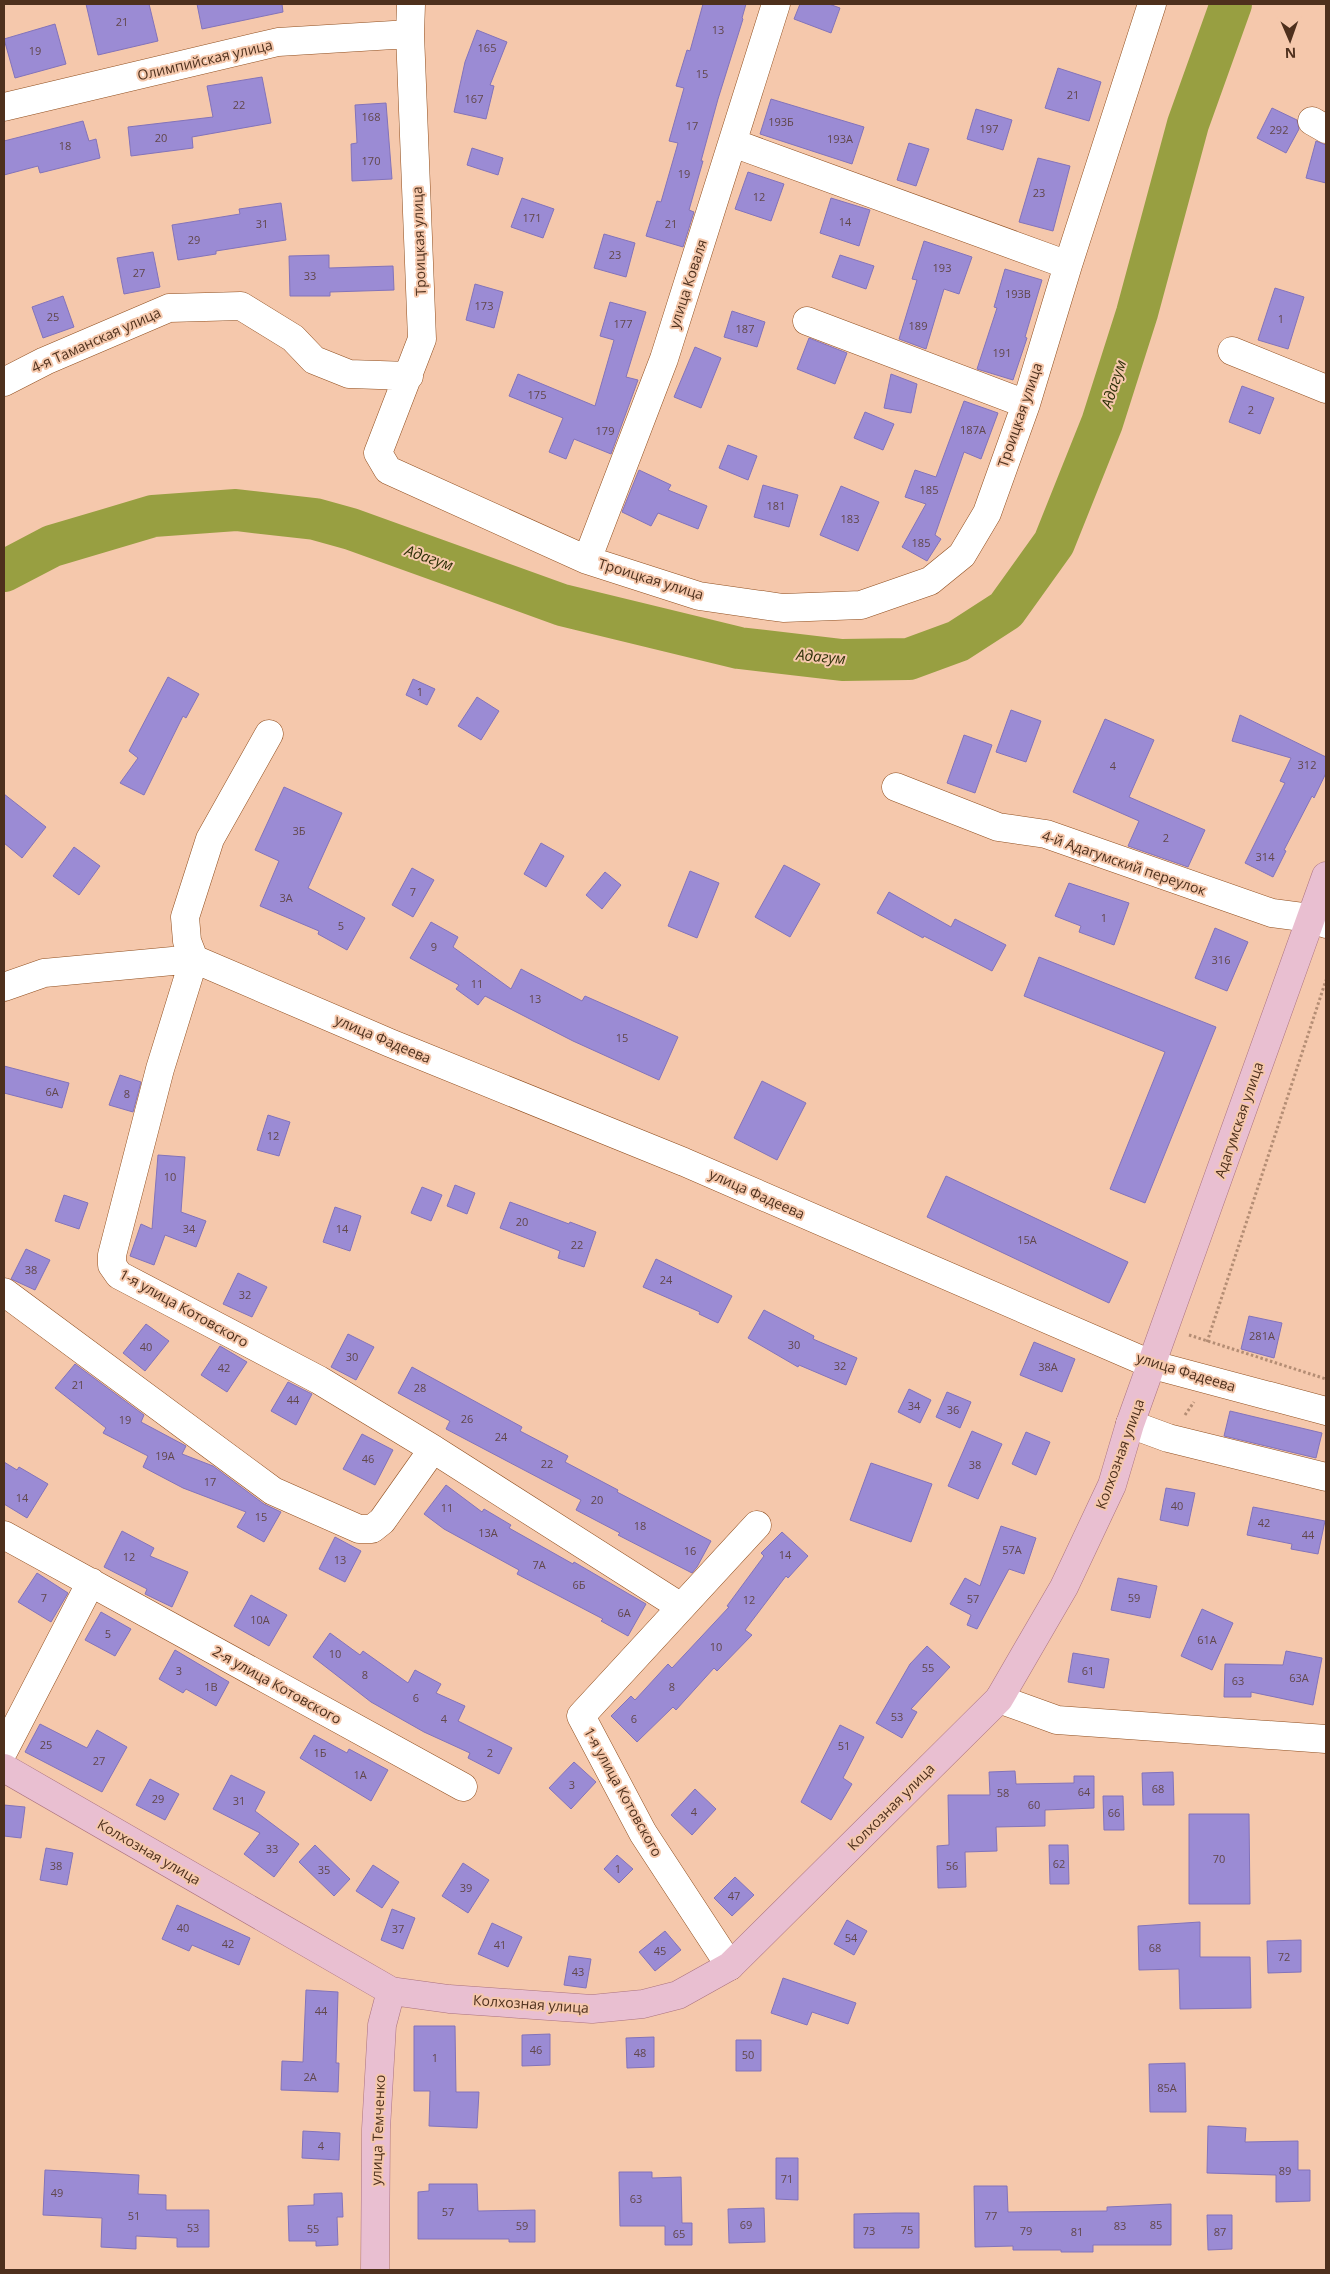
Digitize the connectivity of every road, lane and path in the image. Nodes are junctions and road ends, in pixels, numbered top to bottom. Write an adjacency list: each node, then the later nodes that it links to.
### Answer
1 (412, 4): 4 (street, Троицкая улица)
2 (776, 4): 6 (street, улица Коваля)
3 (1152, 4): 7 (street, Троицкая улица)
4 (410, 34): 5 (street, Олимпийская улица); 10 (street, Троицкая улица)
5 (4, 107)
6 (733, 143): 7 (street); 14 (street, улица Коваля)
7 (1068, 265): 13 (street, Троицкая улица)
8 (807, 321): 13 (street)
9 (1232, 351): 12 (street)
10 (409, 376): 11 (street, 4-я Таманская улица); 14 (street, Троицкая улица)
11 (4, 382)
12 (1326, 390)
13 (1026, 404): 14 (street, Троицкая улица)
14 (588, 560)
15 (269, 734): 19 (street)
16 (896, 787): 18 (street, 4-й Адагумский переулок)
17 (1326, 876): 18 (main road, Адагумская улица)
18 (1318, 921): 25 (main road, Адагумская улица)
19 (194, 959): 21 (street, улица Фадеева); 25 (street, улица Фадеева); 29 (street, 1-я улица Котовского)
20 (1326, 980): 24 (path)
21 (4, 987)
22 (4, 1292): 29 (street)
23 (1187, 1335): 24 (path)
24 (1207, 1342): 26 (path)
25 (1153, 1365): 27 (street, улица Фадеева); 28 (main road, Колхозная улица)
26 (1326, 1379)
27 (1326, 1411)
28 (1130, 1424): 30 (street); 35 (main road, Колхозная улица)
29 (433, 1450): 34 (street, 1-я улица Котовского)
30 (1326, 1477)
31 (757, 1525): 34 (street, 1-я улица Котовского)
32 (4, 1535): 33 (street, 2-я улица Котовского)
33 (91, 1582): 37 (street); 39 (street, 2-я улица Котовского)
34 (681, 1607): 40 (street, 1-я улица Котовского)
35 (999, 1699): 36 (street); 40 (main road, Колхозная улица)
36 (1326, 1739)
37 (4, 1750)
38 (4, 1768): 41 (main road, Колхозная улица)
39 (463, 1787)
40 (730, 1966): 41 (main road, Колхозная улица)
41 (391, 1991): 42 (main road, улица Темченко)
42 (375, 2270)

